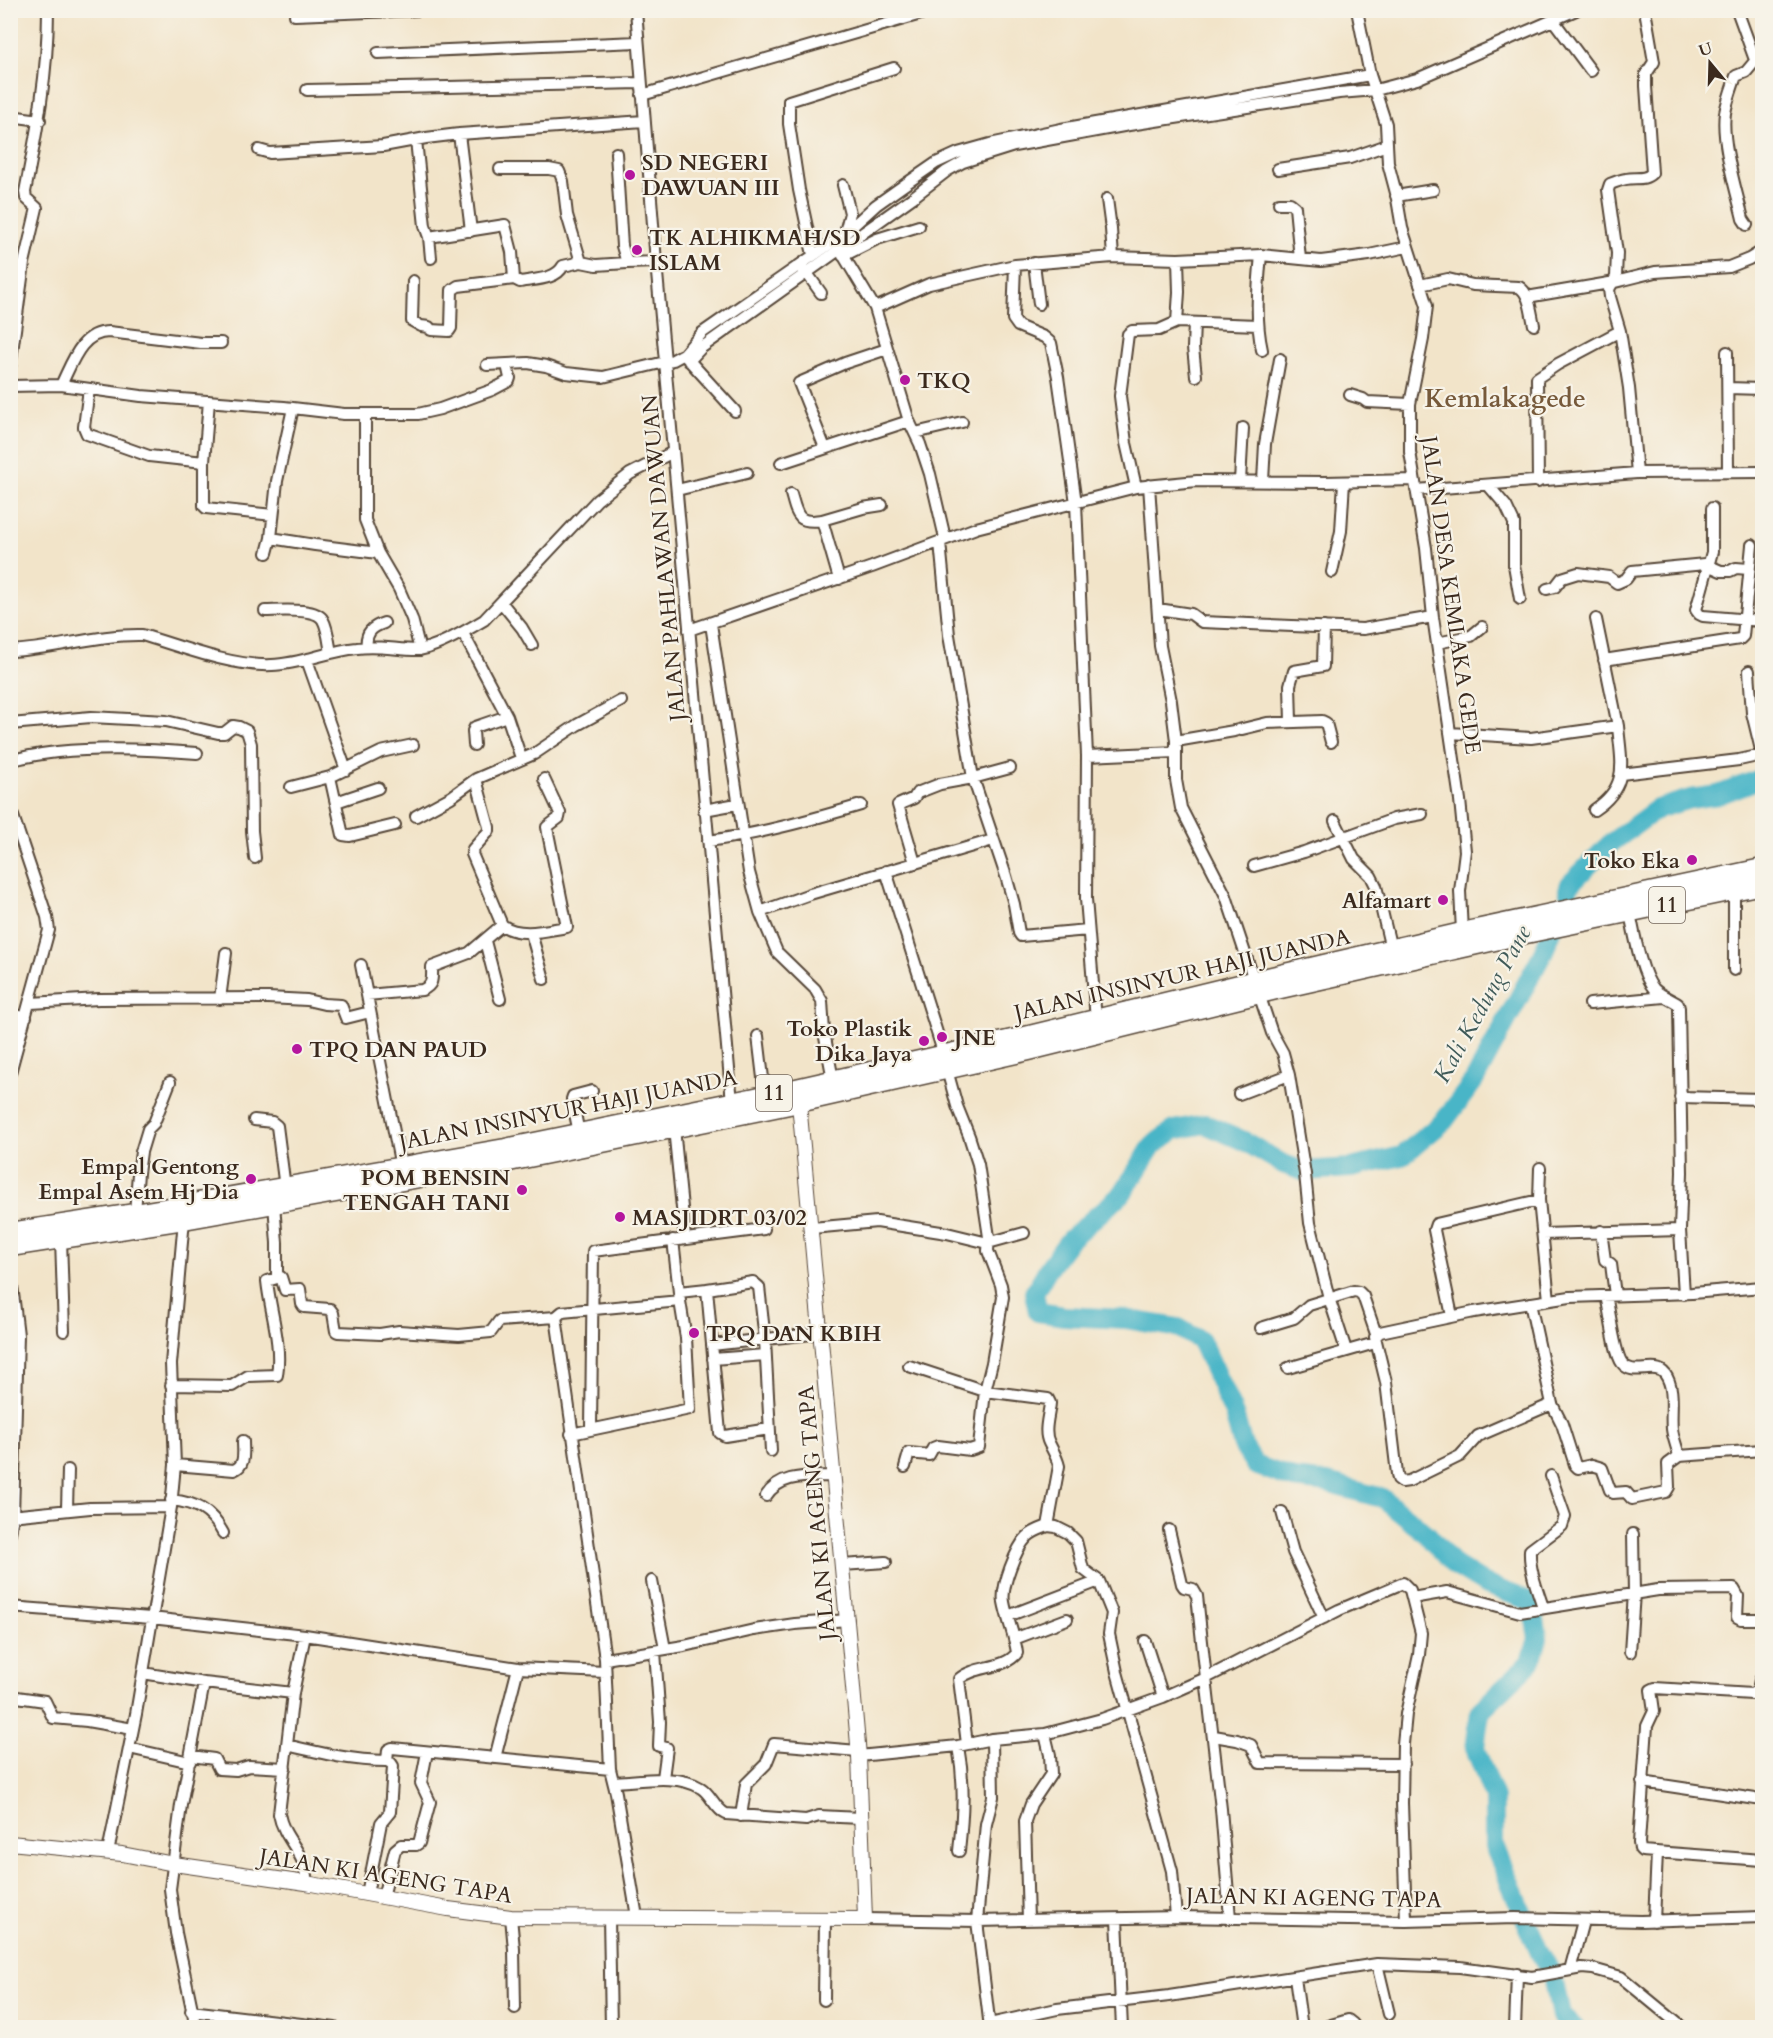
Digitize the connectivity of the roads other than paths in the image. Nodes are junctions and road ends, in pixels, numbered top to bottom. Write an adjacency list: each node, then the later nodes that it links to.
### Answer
1 (48, 10): 21 (street)
2 (420, 10): 9 (street)
3 (636, 10): 11 (street, JALAN PAHLAWAN DAWUAN)
4 (1357, 10): 16 (street, JALAN DESA KEMLAKA GEDE)
5 (1576, 10): 10 (street)
6 (1645, 10): 58 (street)
7 (1737, 10): 13 (street)
8 (921, 14): 18 (street)
9 (295, 15)
10 (1553, 20): 15 (street); 16 (street)
11 (638, 42): 12 (street); 18 (street, JALAN PAHLAWAN DAWUAN)
12 (378, 53)
13 (1760, 60): 36 (street)
14 (894, 68): 44 (street)
15 (1591, 71)
16 (1373, 83): 19 (street); 19 (street); 26 (street, JALAN DESA KEMLAKA GEDE)
17 (307, 90): 18 (street)
18 (645, 91): 22 (street, JALAN PAHLAWAN DAWUAN)
19 (1195, 111): 23 (street)
20 (10, 116): 21 (street)
21 (40, 120): 77 (street)
22 (644, 121): 24 (street); 51 (street, JALAN PAHLAWAN DAWUAN)
23 (1062, 133): 39 (street); 43 (street)
24 (459, 134): 25 (street); 38 (street)
25 (416, 140): 27 (street); 40 (street)
26 (1387, 145): 30 (street); 33 (street, JALAN DESA KEMLAKA GEDE)
27 (259, 150)
28 (616, 153): 52 (street)
29 (500, 169): 50 (street)
30 (1278, 169)
31 (843, 185): 39 (street)
32 (1433, 190): 33 (street)
33 (1396, 196): 41 (street, JALAN DESA KEMLAKA GEDE)
34 (1107, 199): 46 (street)
35 (1279, 203): 49 (street)
36 (1747, 225)
37 (919, 226): 43 (street)
38 (471, 231): 40 (street); 56 (street)
39 (843, 235): 44 (street)
40 (429, 237): 47 (street)
41 (1407, 247): 49 (street); 59 (street, JALAN DESA KEMLAKA GEDE)
42 (1762, 251): 58 (street)
43 (842, 253): 55 (street); 63 (street)
44 (813, 255): 55 (street)
45 (1261, 255): 48 (street); 49 (street); 66 (street)
46 (1113, 257): 48 (street); 53 (street)
47 (431, 258)
48 (1178, 259): 64 (street)
49 (1300, 259)
50 (581, 262): 52 (street); 56 (street)
51 (656, 262): 52 (street); 73 (street, JALAN PAHLAWAN DAWUAN)
52 (627, 263)
53 (1034, 263): 54 (street); 62 (street)
54 (1015, 265): 63 (street); 112 (street)
55 (804, 269): 60 (street); 73 (street)
56 (514, 279): 57 (street)
57 (413, 281)
58 (1615, 282): 61 (street); 68 (street)
59 (1420, 285): 61 (street); 86 (street, JALAN DESA KEMLAKA GEDE)
60 (821, 293)
61 (1527, 297): 67 (street)
62 (1039, 304)
63 (875, 308): 70 (street)
64 (1177, 322): 65 (street); 109 (street)
65 (1194, 323): 66 (street); 78 (street)
66 (1258, 325): 71 (street)
67 (1534, 325)
68 (1620, 331): 101 (street); 105 (street)
69 (221, 343): 79 (street)
70 (887, 349): 90 (street); 94 (street)
71 (1262, 350)
72 (1726, 352): 81 (street)
73 (681, 359): 76 (street); 88 (street); 95 (street, JALAN PAHLAWAN DAWUAN)
74 (1280, 359): 103 (street)
75 (486, 365): 76 (street)
76 (507, 365): 89 (street)
77 (10, 367)
78 (1196, 376)
79 (61, 385): 80 (street); 82 (street)
80 (10, 386)
81 (1728, 388): 83 (street); 98 (street)
82 (88, 389): 85 (street); 96 (street)
83 (1762, 389)
84 (1350, 395): 86 (street)
85 (209, 401): 87 (street); 96 (street)
86 (1410, 404): 107 (street, JALAN DESA KEMLAKA GEDE)
87 (293, 408): 89 (street); 115 (street)
88 (735, 411)
89 (365, 414): 121 (street)
90 (909, 421): 93 (street); 94 (street)
91 (962, 422): 93 (street)
92 (1243, 428): 102 (street)
93 (915, 433): 118 (street)
94 (825, 448): 97 (street)
95 (673, 452): 110 (street, JALAN PAHLAWAN DAWUAN); 128 (street)
96 (204, 462): 115 (street)
97 (781, 463)
98 (1728, 471): 99 (street); 101 (street)
99 (1762, 472)
100 (747, 473): 110 (street)
101 (1637, 473): 105 (street)
102 (1240, 481): 103 (street); 106 (street)
103 (1263, 481): 104 (street)
104 (1344, 482): 107 (street); 124 (street)
105 (1538, 482): 108 (street)
106 (1149, 485): 109 (street); 129 (street)
107 (1415, 485): 108 (street); 131 (street, JALAN DESA KEMLAKA GEDE)
108 (1488, 485): 127 (street)
109 (1136, 487): 112 (street)
110 (677, 490): 139 (street, JALAN PAHLAWAN DAWUAN)
111 (791, 494): 116 (street)
112 (1076, 503): 118 (street); 162 (street)
113 (882, 506): 116 (street)
114 (1712, 508): 122 (street)
115 (273, 515): 117 (street)
116 (822, 520): 125 (street)
117 (272, 538): 120 (street); 121 (street)
118 (942, 540): 125 (street); 170 (street)
119 (1752, 545): 123 (street)
120 (267, 553)
121 (378, 553): 144 (street)
122 (1710, 564): 123 (street); 126 (street); 133 (street)
123 (1749, 569): 133 (street)
124 (1332, 572)
125 (839, 579): 136 (street)
126 (1547, 589)
127 (1520, 599)
128 (501, 602): 140 (street); 142 (street)
129 (1158, 609): 137 (street); 159 (street)
130 (265, 611): 146 (street)
131 (1433, 617): 137 (street); 141 (street, JALAN DESA KEMLAKA GEDE)
132 (1596, 619): 148 (street)
133 (1744, 621): 134 (street); 148 (street)
134 (1762, 621)
135 (384, 623): 143 (street)
136 (707, 625): 139 (street); 175 (street)
137 (1324, 627): 152 (street)
138 (1482, 627): 141 (street)
139 (689, 630): 178 (street, JALAN PAHLAWAN DAWUAN)
140 (463, 633): 144 (street); 151 (street)
141 (1437, 643): 155 (street, JALAN DESA KEMLAKA GEDE)
142 (532, 645)
143 (367, 647): 144 (street); 146 (street)
144 (420, 650)
145 (10, 651): 147 (street)
146 (331, 653): 147 (street)
147 (307, 660): 166 (street)
148 (1604, 660): 154 (street)
149 (1749, 671): 161 (street)
150 (621, 701): 163 (street)
151 (507, 716): 158 (street); 163 (street)
152 (1291, 722): 156 (street); 159 (street)
153 (10, 724): 188 (street)
154 (1618, 726): 155 (street); 167 (street)
155 (1450, 733): 201 (street, JALAN DESA KEMLAKA GEDE)
156 (1331, 742)
157 (413, 745): 166 (street)
158 (474, 745)
159 (1176, 747): 162 (street); 209 (street)
160 (197, 753): 164 (street)
161 (1762, 754): 167 (street)
162 (1088, 756): 200 (street)
163 (521, 758): 171 (street)
164 (10, 761)
165 (1010, 768): 170 (street)
166 (346, 770): 168 (street)
167 (1621, 774): 179 (street)
168 (330, 777): 172 (street); 174 (street)
169 (544, 778): 202 (street)
170 (973, 778): 186 (street); 189 (street)
171 (476, 779): 181 (street); 198 (street)
172 (291, 787)
173 (378, 788): 174 (street)
174 (336, 802): 183 (street)
175 (731, 805): 178 (street); 184 (street)
176 (861, 805): 184 (street)
177 (10, 807): 214 (street)
178 (704, 810): 187 (street, JALAN PAHLAWAN DAWUAN)
179 (1594, 810)
180 (1422, 814): 185 (street)
181 (416, 816)
182 (1335, 821): 185 (street)
183 (395, 825)
184 (742, 836): 187 (street); 196 (street)
185 (1343, 837): 190 (street); 204 (street)
186 (993, 840): 189 (street); 200 (street)
187 (708, 841): 232 (street, JALAN PAHLAWAN DAWUAN)
188 (255, 858)
189 (915, 862): 192 (street)
190 (1254, 866)
191 (1762, 868): 195 (highway, JALAN INSINYUR HAJI JUANDA / 11)
192 (886, 871): 196 (street); 222 (street)
193 (1762, 885): 194 (highway, JALAN INSINYUR HAJI JUANDA / 11)
194 (1734, 891): 195 (highway, JALAN INSINYUR HAJI JUANDA / 11); 207 (street)
195 (1670, 896): 197 (highway, JALAN INSINYUR HAJI JUANDA / 11); 199 (highway, JALAN INSINYUR HAJI JUANDA / 11)
196 (759, 912): 225 (street)
197 (1630, 913): 199 (highway, JALAN INSINYUR HAJI JUANDA / 11); 211 (street)
198 (502, 925): 202 (street); 203 (street)
199 (1529, 926): 201 (highway, JALAN INSINYUR HAJI JUANDA / 11); 209 (highway, JALAN INSINYUR HAJI JUANDA / 11)
200 (1088, 930): 219 (street)
201 (1462, 932): 204 (highway, JALAN INSINYUR HAJI JUANDA / 11)
202 (531, 933): 208 (street)
203 (484, 941): 210 (street); 213 (street)
204 (1391, 949): 209 (highway, JALAN INSINYUR HAJI JUANDA / 11)
205 (226, 952): 212 (street)
206 (361, 965): 210 (street)
207 (1734, 970)
208 (544, 979)
209 (1265, 985): 219 (highway, JALAN INSINYUR HAJI JUANDA / 11); 221 (highway, JALAN INSINYUR HAJI JUANDA / 11); 224 (street)
210 (367, 996): 216 (street)
211 (1664, 997): 215 (street); 230 (street)
212 (220, 999): 214 (street); 216 (street)
213 (500, 999)
214 (31, 1003): 218 (street)
215 (1590, 1004)
216 (370, 1012): 239 (street)
217 (10, 1015): 218 (street)
218 (26, 1017): 223 (street)
219 (1096, 1020): 221 (highway, JALAN INSINYUR HAJI JUANDA / 11)
220 (758, 1036): 229 (street)
221 (1027, 1044): 222 (highway, JALAN INSINYUR HAJI JUANDA / 11)
222 (945, 1062): 225 (highway, JALAN INSINYUR HAJI JUANDA / 11); 233 (highway, JALAN INSINYUR HAJI JUANDA / 11); 256 (street)
223 (10, 1073)
224 (1289, 1075): 228 (street); 265 (street)
225 (833, 1080): 229 (highway, JALAN INSINYUR HAJI JUANDA / 11)
226 (170, 1082): 244 (street)
227 (592, 1091): 236 (street)
228 (1239, 1094)
229 (765, 1095): 232 (highway, JALAN INSINYUR HAJI JUANDA / 11)
230 (1680, 1097): 231 (street); 248 (street)
231 (1762, 1099)
232 (732, 1101): 236 (highway, JALAN INSINYUR HAJI JUANDA / 11)
233 (799, 1103): 235 (highway, JALAN INSINYUR HAJI JUANDA / 11); 246 (street, JALAN KI AGENG TAPA)
234 (254, 1120): 241 (street)
235 (674, 1128): 237 (highway, JALAN INSINYUR HAJI JUANDA / 11); 253 (street)
236 (579, 1133): 237 (highway, JALAN INSINYUR HAJI JUANDA / 11)
237 (545, 1148): 238 (highway, JALAN INSINYUR HAJI JUANDA / 11)
238 (507, 1155): 239 (highway, JALAN INSINYUR HAJI JUANDA / 11); 243 (highway, JALAN INSINYUR HAJI JUANDA / 11)
239 (401, 1167): 241 (highway, JALAN INSINYUR HAJI JUANDA / 11)
240 (1540, 1168): 242 (street)
241 (285, 1188): 244 (highway, JALAN INSINYUR HAJI JUANDA / 11)
242 (1539, 1200): 252 (street); 269 (street)
243 (274, 1204): 245 (highway, JALAN INSINYUR HAJI JUANDA / 11); 259 (street)
244 (135, 1214): 250 (highway, JALAN INSINYUR HAJI JUANDA / 11)
245 (184, 1220): 254 (highway, JALAN INSINYUR HAJI JUANDA / 11); 282 (street)
246 (817, 1228): 256 (street); 273 (street, JALAN KI AGENG TAPA)
247 (764, 1229): 253 (street)
248 (1680, 1230): 249 (street); 262 (street)
249 (1601, 1231): 252 (street); 263 (street)
250 (10, 1232)
251 (1024, 1233): 256 (street)
252 (1543, 1234): 266 (street)
253 (685, 1238): 255 (street)
254 (61, 1239): 257 (highway, JALAN INSINYUR HAJI JUANDA / 11); 272 (street)
255 (674, 1240): 264 (street); 268 (street)
256 (988, 1243): 283 (street)
257 (10, 1247)
258 (10, 1268): 301 (street)
259 (277, 1278): 270 (street); 282 (street)
260 (1762, 1287): 262 (street)
261 (707, 1289): 264 (street); 275 (street); 276 (street)
262 (1684, 1293): 263 (street)
263 (1610, 1295): 266 (street); 291 (street)
264 (680, 1297): 268 (street); 285 (street)
265 (1329, 1298): 271 (street); 274 (street); 277 (street)
266 (1549, 1300): 267 (street)
267 (1530, 1303): 269 (street); 284 (street)
268 (592, 1307): 270 (street); 285 (street)
269 (1452, 1316): 274 (street)
270 (556, 1317): 287 (street)
271 (1261, 1328)
272 (64, 1331)
273 (820, 1333): 275 (street); 295 (street, JALAN KI AGENG TAPA)
274 (1376, 1339): 277 (street); 284 (street)
275 (765, 1340): 276 (street); 278 (street)
276 (712, 1345): 279 (street)
277 (1346, 1350): 281 (street)
278 (765, 1355): 279 (street); 286 (street)
279 (713, 1359): 286 (street)
280 (909, 1366): 283 (street)
281 (1288, 1368)
282 (171, 1385): 292 (street)
283 (985, 1391): 293 (street); 302 (street)
284 (1552, 1404): 291 (street)
285 (591, 1429): 287 (street)
286 (769, 1430): 290 (street)
287 (572, 1434): 326 (street)
288 (243, 1441): 292 (street)
289 (1762, 1450): 291 (street)
290 (771, 1451)
291 (1679, 1456)
292 (175, 1465): 298 (street)
293 (905, 1467)
294 (68, 1470): 299 (street)
295 (833, 1476): 297 (street); 308 (street, JALAN KI AGENG TAPA)
296 (1551, 1476): 314 (street)
297 (766, 1496)
298 (171, 1503): 299 (street); 305 (street); 316 (street)
299 (67, 1509): 301 (street)
300 (1282, 1512): 317 (street)
301 (12, 1516): 304 (street)
302 (1048, 1526): 310 (street); 315 (street)
303 (1169, 1530): 330 (street)
304 (10, 1533)
305 (223, 1533)
306 (1633, 1534): 311 (street)
307 (886, 1562): 308 (street)
308 (847, 1564): 320 (street, JALAN KI AGENG TAPA)
309 (652, 1581): 324 (street)
310 (1100, 1581): 315 (street); 336 (street)
311 (1634, 1593): 314 (street); 319 (street); 325 (street)
312 (1412, 1598): 314 (street); 317 (street); 349 (street)
313 (10, 1607): 316 (street)
314 (1542, 1608)
315 (1008, 1616): 322 (street)
316 (151, 1618): 321 (street); 329 (street)
317 (1324, 1618): 330 (street)
318 (1067, 1619): 322 (street)
319 (1762, 1619)
320 (848, 1620): 324 (street); 345 (street, JALAN KI AGENG TAPA)
321 (305, 1635): 327 (street); 333 (street)
322 (1014, 1639): 342 (street)
323 (1145, 1641): 335 (street)
324 (660, 1650): 326 (street); 352 (street)
325 (1630, 1652)
326 (605, 1659): 328 (street)
327 (518, 1668): 328 (street); 346 (street)
328 (605, 1672): 351 (street)
329 (143, 1673): 332 (street); 337 (street)
330 (1206, 1678): 335 (street); 339 (street)
331 (1762, 1678): 354 (street)
332 (204, 1683): 333 (street); 347 (street)
333 (293, 1693): 341 (street)
334 (10, 1696): 337 (street)
335 (1163, 1697): 336 (street)
336 (1128, 1708): 338 (street); 372 (street)
337 (133, 1729): 343 (street)
338 (1045, 1734): 340 (street); 378 (street)
339 (1214, 1736): 349 (street); 375 (street)
340 (992, 1739): 342 (street); 379 (street)
341 (287, 1745): 348 (street); 350 (street)
342 (963, 1745): 345 (street); 361 (street)
343 (129, 1748): 347 (street); 362 (street)
344 (427, 1752): 346 (street); 348 (street); 360 (street)
345 (864, 1754): 356 (street); 357 (street, JALAN KI AGENG TAPA)
346 (495, 1758): 351 (street)
347 (191, 1759): 350 (street); 365 (street)
348 (387, 1761): 358 (street)
349 (1403, 1764): 380 (street)
350 (285, 1768): 366 (street)
351 (610, 1770): 353 (street)
352 (663, 1779): 353 (street); 356 (street)
353 (614, 1782): 371 (street)
354 (1642, 1782): 355 (street); 363 (street)
355 (1762, 1800)
356 (741, 1815): 357 (street)
357 (860, 1818): 377 (street, JALAN KI AGENG TAPA)
358 (376, 1842): 360 (street); 367 (street)
359 (10, 1843): 362 (street, JALAN KI AGENG TAPA)
360 (398, 1847): 368 (street)
361 (959, 1851)
362 (108, 1852): 365 (street, JALAN KI AGENG TAPA)
363 (1657, 1852): 364 (street); 382 (street)
364 (1762, 1860)
365 (174, 1864): 366 (street, JALAN KI AGENG TAPA); 389 (street)
366 (306, 1883): 367 (street, JALAN KI AGENG TAPA)
367 (367, 1894): 368 (street, JALAN KI AGENG TAPA)
368 (383, 1897): 369 (street, JALAN KI AGENG TAPA)
369 (511, 1917): 370 (street, JALAN KI AGENG TAPA); 388 (street)
370 (609, 1917): 371 (street, JALAN KI AGENG TAPA); 396 (street)
371 (637, 1917): 376 (street, JALAN KI AGENG TAPA)
372 (1176, 1917): 374 (street, JALAN KI AGENG TAPA); 375 (street, JALAN KI AGENG TAPA)
373 (1762, 1917): 382 (street, JALAN KI AGENG TAPA)
374 (1117, 1918): 378 (street, JALAN KI AGENG TAPA); 390 (street)
375 (1230, 1918): 380 (street, JALAN KI AGENG TAPA)
376 (825, 1919): 377 (street, JALAN KI AGENG TAPA); 387 (street)
377 (873, 1919): 379 (street, JALAN KI AGENG TAPA)
378 (1028, 1920): 379 (street, JALAN KI AGENG TAPA)
379 (977, 1921): 393 (street)
380 (1406, 1921): 381 (street, JALAN KI AGENG TAPA)
381 (1583, 1921): 382 (street, JALAN KI AGENG TAPA); 383 (street)
382 (1654, 1921)
383 (1569, 1967): 385 (street); 400 (street)
384 (1378, 1969): 385 (street); 386 (street); 391 (street)
385 (1517, 1977): 399 (street)
386 (1295, 1979): 390 (street); 397 (street)
387 (824, 2000)
388 (515, 2008)
389 (191, 2011): 394 (street); 395 (street)
390 (1122, 2013): 393 (street)
391 (1389, 2013)
392 (1353, 2024): 398 (street)
393 (990, 2026)
394 (196, 2028)
395 (335, 2028)
396 (611, 2028)
397 (1302, 2028)
398 (1321, 2028)
399 (1515, 2028)
400 (1683, 2028)

